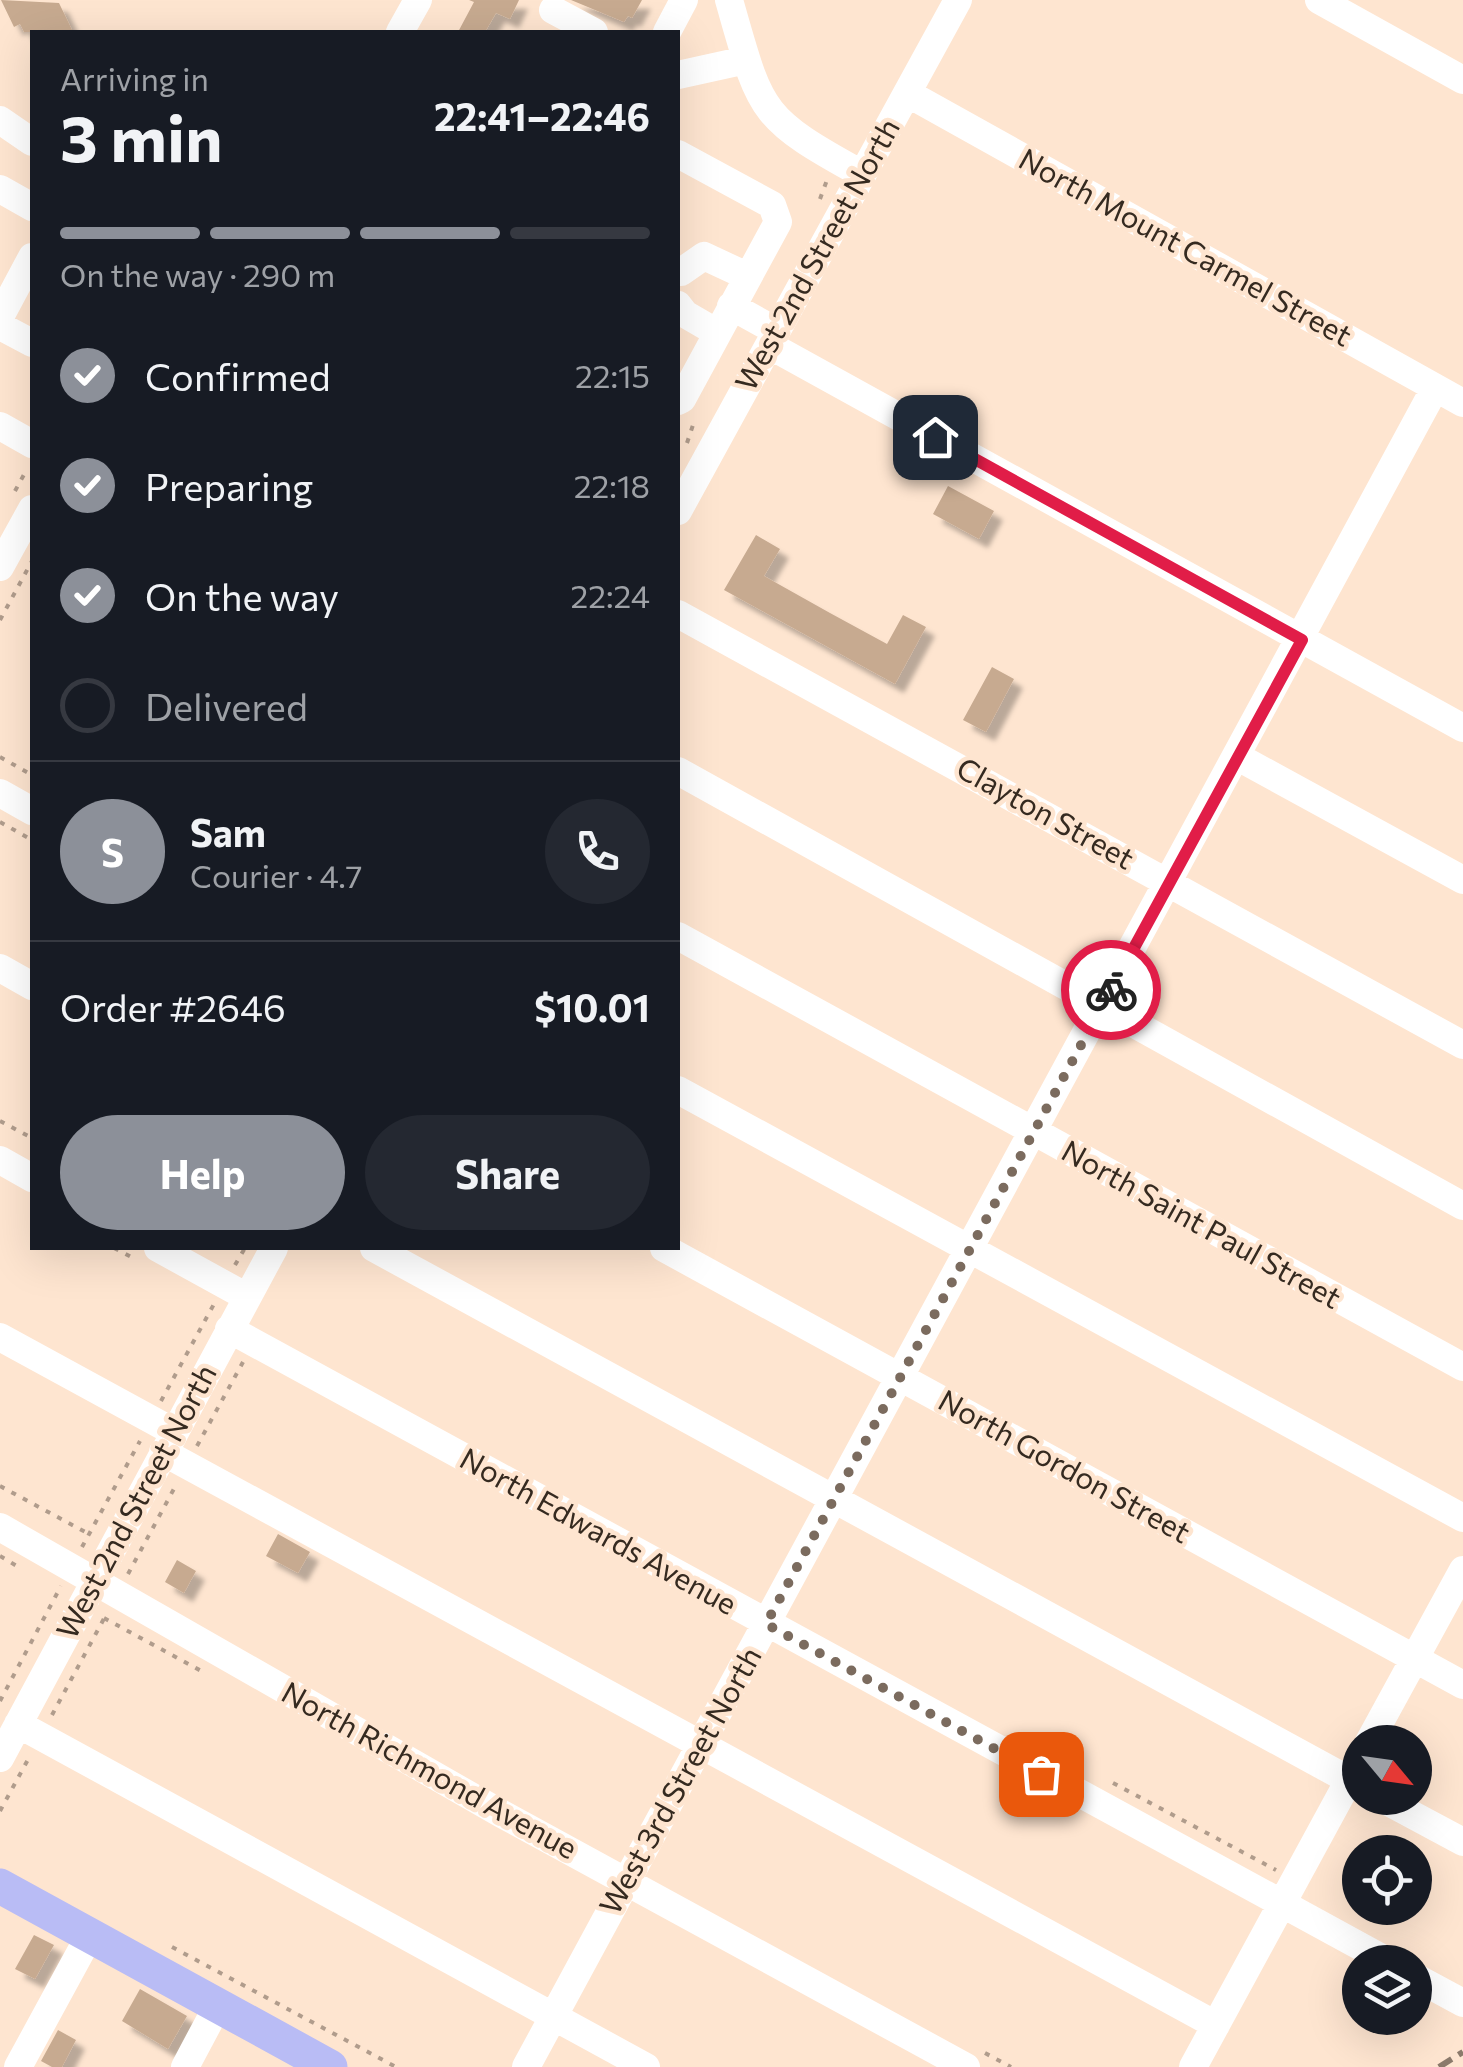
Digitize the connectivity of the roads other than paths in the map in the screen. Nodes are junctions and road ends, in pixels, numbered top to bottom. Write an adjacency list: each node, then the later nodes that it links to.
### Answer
1 (418, 0): 7 (street)
2 (684, 0): 9 (street)
3 (729, 0): 10 (street)
4 (958, 0): 13 (street, West 2nd Street North)
5 (1319, 0): 12 (street)
6 (553, 10): 8 (street)
7 (401, 30)
8 (590, 30)
9 (667, 30)
10 (746, 60): 11 (street); 17 (street)
11 (680, 74)
12 (1463, 80)
13 (906, 93): 17 (street, West 2nd Street North); 30 (street, North Mount Carmel Street)
14 (0, 120): 15 (street)
15 (30, 141)
16 (680, 155): 22 (street)
17 (850, 167): 28 (street, West 2nd Street North)
18 (0, 189): 19 (street)
19 (30, 206)
20 (30, 260): 25 (street)
21 (681, 272): 22 (street)
22 (747, 276): 23 (street)
23 (731, 306): 27 (street); 28 (street)
24 (680, 308): 27 (street)
25 (0, 317)
26 (0, 326): 29 (street)
27 (716, 332): 32 (street)
28 (772, 338): 35 (street, West 2nd Street North); 39 (street)
29 (30, 342)
30 (1435, 388): 31 (street, North Mount Carmel Street); 39 (street, West 3rd Street North)
31 (1463, 403)
32 (687, 409)
33 (0, 426): 34 (street)
34 (30, 443)
35 (680, 507)
36 (30, 513): 37 (street)
37 (0, 567)
38 (680, 615): 46 (street, Clayton Street)
39 (1302, 640): 40 (street); 41 (street, West 3rd Street North)
40 (1463, 728)
41 (1238, 757): 45 (street); 46 (street, West 3rd Street North)
42 (680, 772): 50 (street)
43 (0, 793): 44 (street)
44 (30, 810)
45 (1463, 880)
46 (1170, 883): 50 (street, West 3rd Street North); 51 (street, Clayton Street)
47 (680, 937): 53 (street, North Saint Paul Street)
48 (0, 968): 49 (street)
49 (30, 985)
50 (1104, 1003): 53 (street, West 3rd Street North); 56 (street)
51 (1463, 1045)
52 (680, 1091): 57 (street)
53 (1034, 1133): 57 (street, West 3rd Street North); 65 (street, North Saint Paul Street)
54 (0, 1160): 55 (street)
55 (30, 1177)
56 (1463, 1206)
57 (971, 1248): 66 (street, West 3rd Street North); 69 (street)
58 (162, 1250): 62 (street)
59 (272, 1250): 62 (street, West 2nd Street North)
60 (378, 1250): 68 (street)
61 (668, 1250): 66 (street, North Gordon Street)
62 (236, 1290): 63 (street, West 2nd Street North)
63 (230, 1329): 67 (street, West 2nd Street North); 73 (street, North Edwards Avenue)
64 (0, 1337): 67 (street)
65 (1463, 1368)
66 (900, 1377): 68 (street, West 3rd Street North); 74 (street, North Gordon Street)
67 (163, 1434): 72 (street, West 2nd Street North); 78 (street)
68 (833, 1501): 73 (street, West 3rd Street North); 80 (street)
69 (1463, 1518)
70 (0, 1528): 72 (street, North Richmond Avenue)
71 (1463, 1570): 74 (street)
72 (82, 1575): 76 (street, West 2nd Street North); 84 (street, North Richmond Avenue)
73 (766, 1624): 78 (street, West 3rd Street North); 86 (street, North Edwards Avenue)
74 (1415, 1659): 75 (street, North Gordon Street); 77 (street)
75 (1463, 1685)
76 (18, 1724): 79 (street, West 2nd Street North); 92 (street)
77 (1378, 1725)
78 (702, 1742): 84 (street, West 3rd Street North); 93 (street)
79 (0, 1758)
80 (1342, 1768)
81 (1342, 1799): 86 (street)
82 (1413, 1815): 83 (street)
83 (1463, 1842)
84 (626, 1882): 92 (street, West 3rd Street North); 99 (street, North Richmond Avenue)
85 (0, 1886): 87 (main road)
86 (1281, 1904): 88 (street, North Edwards Avenue); 93 (street)
87 (91, 1932): 91 (main road); 94 (street)
88 (1357, 1945)
89 (1432, 1986): 90 (street)
90 (1463, 2003)
91 (218, 2005): 95 (street); 96 (main road)
92 (553, 2016): 97 (street, West 3rd Street North); 98 (street)
93 (1216, 2025): 100 (street)
94 (18, 2067)
95 (186, 2067)
96 (330, 2067)
97 (526, 2067)
98 (646, 2067)
99 (966, 2067)
100 (1193, 2067)

